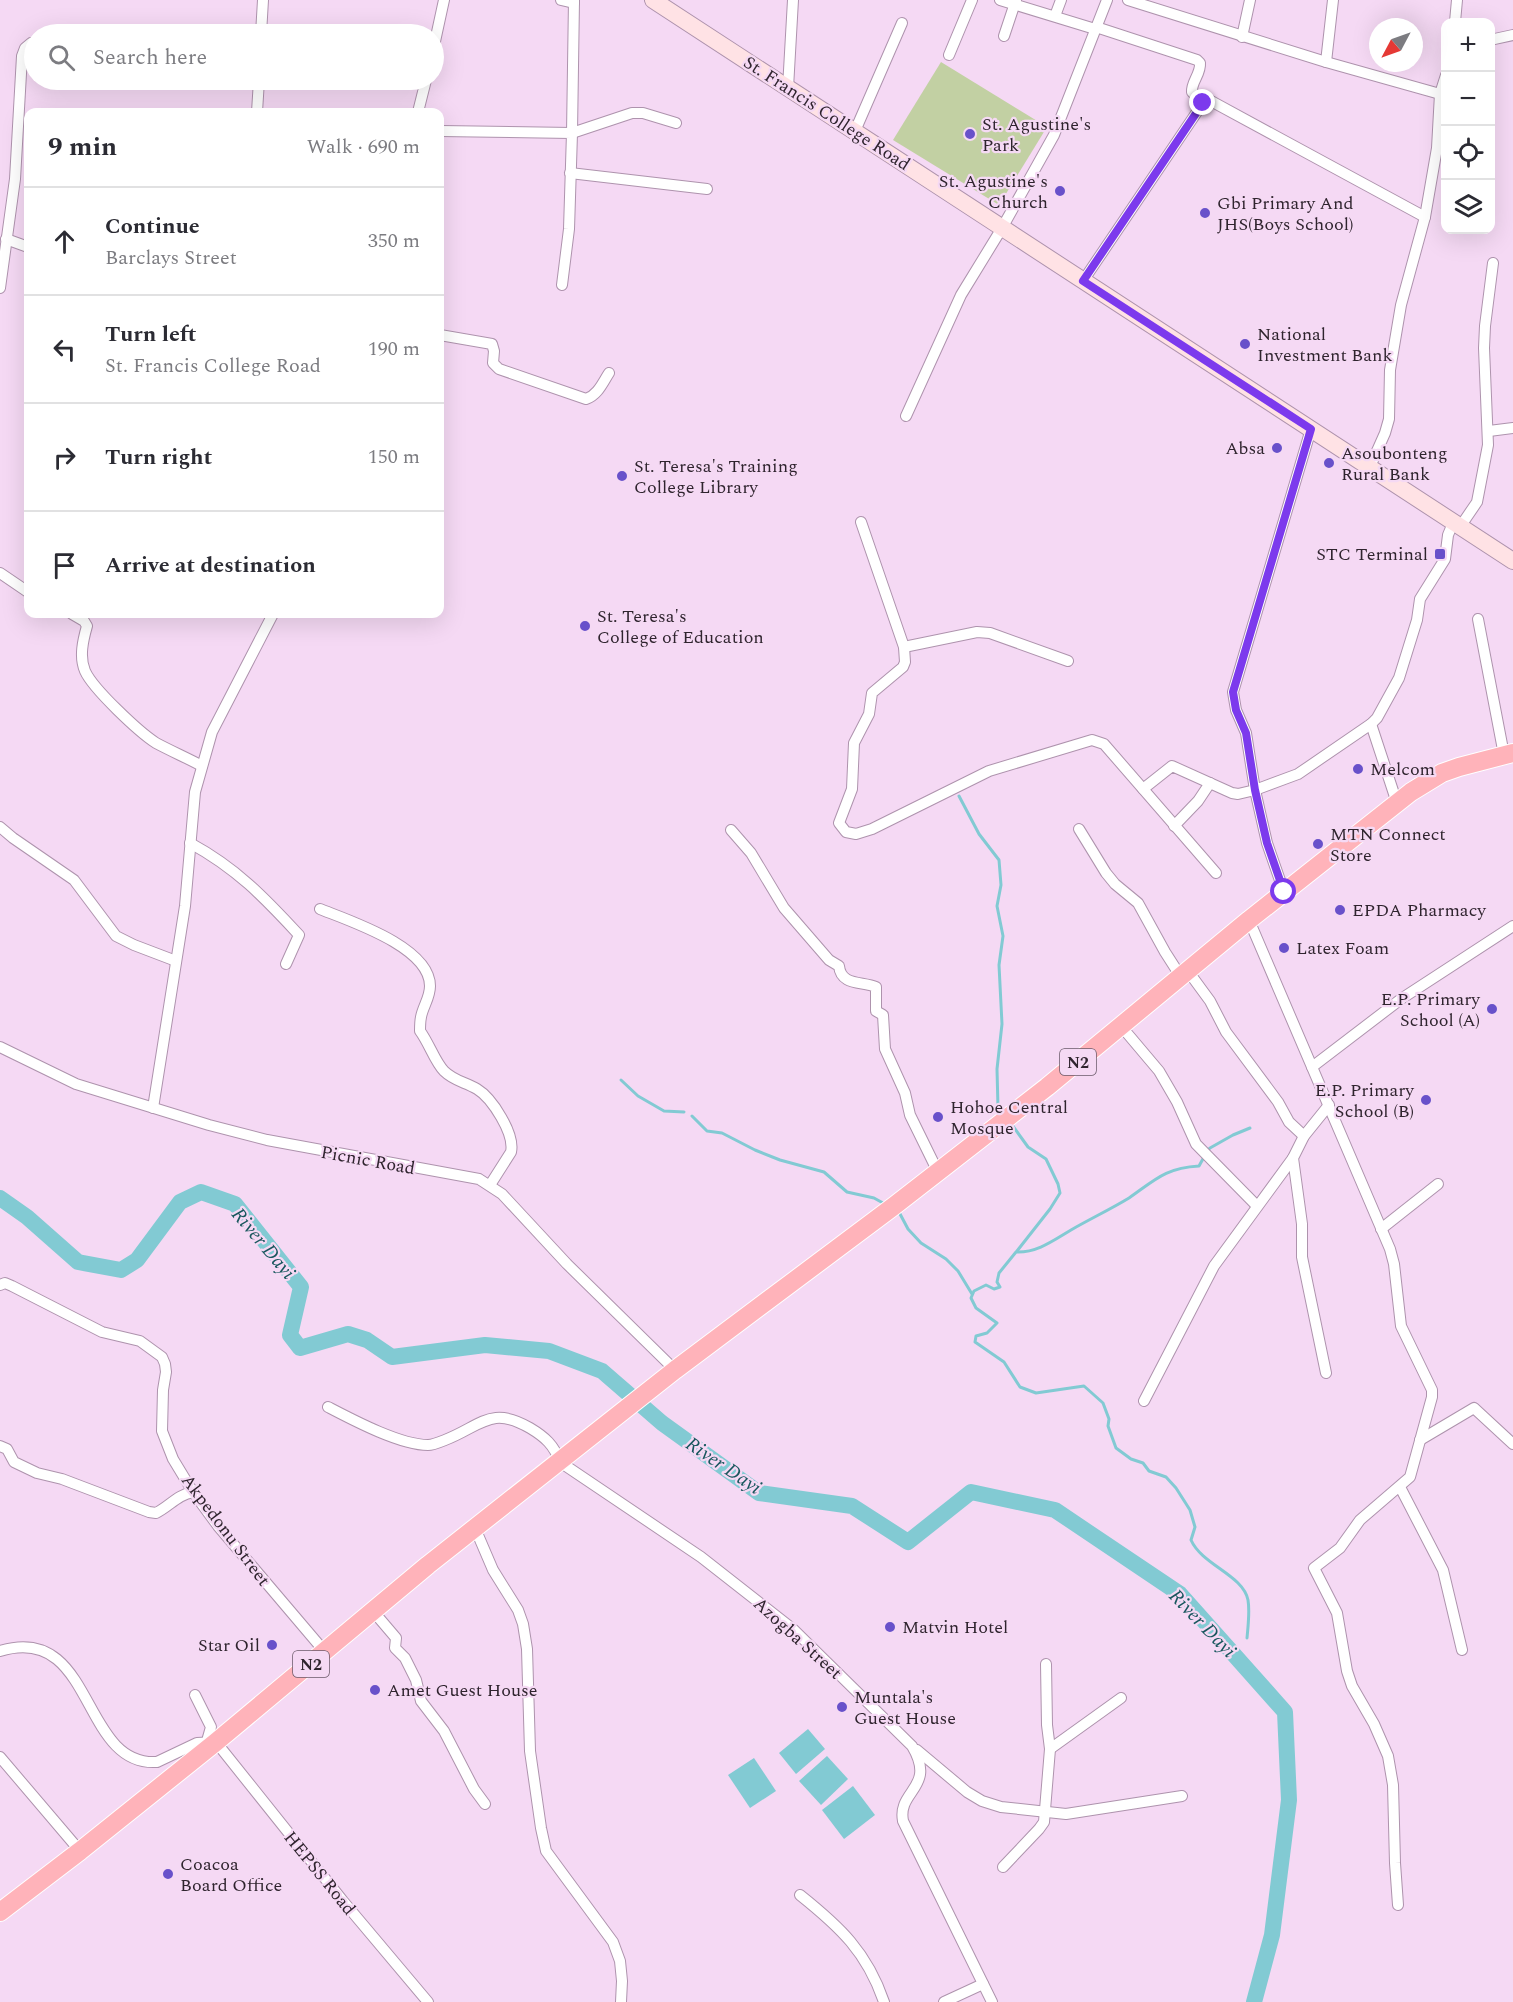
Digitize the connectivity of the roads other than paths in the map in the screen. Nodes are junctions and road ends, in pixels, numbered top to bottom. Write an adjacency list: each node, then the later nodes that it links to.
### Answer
1 (262, 0): 19 (street)
2 (444, 0): 20 (street)
3 (561, 0): 14 (street)
4 (653, 0): 29 (main road, St. Francis College Road)
5 (793, 0): 29 (street)
6 (972, 0): 27 (street)
7 (1000, 0): 15 (street)
8 (1061, 0): 16 (street)
9 (1107, 0): 21 (street)
10 (1128, 0): 24 (street)
11 (1250, 0): 24 (street)
12 (1334, 0): 28 (street)
13 (1457, 0): 17 (street)
14 (574, 2): 40 (street)
15 (1015, 2): 16 (street); 23 (street)
16 (1055, 16): 21 (street)
17 (1455, 18)
18 (902, 23): 39 (street)
19 (261, 24)
20 (439, 24)
21 (1096, 28): 34 (street); 44 (street)
22 (1513, 35): 25 (street)
23 (1004, 36)
24 (1242, 37): 28 (street)
25 (1495, 39)
26 (24, 51): 45 (street)
27 (949, 56)
28 (1326, 62): 33 (street)
29 (788, 88): 39 (main road, St. Francis College Road)
30 (258, 90): 35 (street)
31 (424, 90): 36 (street)
32 (1441, 91): 33 (street)
33 (1440, 94): 43 (street)
34 (1203, 103): 43 (street); 48 (street)
35 (257, 108)
36 (419, 108)
37 (676, 123): 40 (street)
38 (444, 131): 40 (street)
39 (855, 131): 44 (main road, St. Francis College Road)
40 (572, 133): 41 (street)
41 (570, 173): 42 (street); 49 (street)
42 (707, 189)
43 (1425, 217): 57 (street)
44 (1002, 228): 48 (main road, St. Francis College Road); 53 (street)
45 (6, 239): 46 (street); 50 (street)
46 (24, 246)
47 (1493, 263): 56 (street)
48 (1083, 281): 55 (main road, St. Francis College Road)
49 (562, 285)
50 (0, 288)
51 (444, 336): 52 (street)
52 (609, 373)
53 (906, 416)
54 (1513, 428): 56 (street)
55 (1311, 429): 57 (main road, St. Francis College Road); 73 (street)
56 (1489, 431): 59 (street)
57 (1369, 469): 59 (main road, St. Francis College Road)
58 (861, 522): 66 (street)
59 (1457, 525): 60 (main road, St. Francis College Road); 68 (street)
60 (1513, 561)
61 (0, 573): 62 (street)
62 (24, 589)
63 (79, 618): 70 (street)
64 (271, 618): 70 (street)
65 (1478, 620): 69 (street)
66 (904, 647): 67 (street); 72 (street)
67 (1068, 661)
68 (1371, 724): 73 (street); 74 (street)
69 (1509, 754): 74 (highway, N2)
70 (202, 766): 79 (street)
71 (1210, 783): 72 (street); 73 (street); 75 (street)
72 (1143, 789): 75 (street)
73 (1255, 790): 81 (street)
74 (1397, 803): 81 (highway, N2)
75 (1174, 826): 80 (street)
76 (0, 827): 85 (street)
77 (1079, 829): 87 (street)
78 (731, 830): 95 (street)
79 (190, 843): 85 (street); 86 (street)
80 (1216, 873)
81 (1284, 892): 83 (highway, N2)
82 (320, 909): 97 (street)
83 (1249, 920): 87 (highway, N2); 90 (street)
84 (1513, 926): 90 (street)
85 (176, 961): 92 (street)
86 (286, 964)
87 (1185, 974): 88 (highway, N2); 93 (street)
88 (1121, 1026): 95 (highway, N2); 98 (street)
89 (0, 1047): 92 (street, Picnic Road)
90 (1312, 1067): 91 (street)
91 (1329, 1105): 93 (street); 99 (street)
92 (153, 1107): 97 (street, Picnic Road)
93 (1304, 1136): 94 (street)
94 (1293, 1158): 98 (street); 102 (street)
95 (938, 1172): 101 (highway, N2)
96 (1438, 1184): 99 (street)
97 (490, 1185): 101 (street, Picnic Road)
98 (1257, 1206): 103 (street)
99 (1381, 1229): 105 (street)
100 (0, 1285): 110 (street, Akpedonu Street)
101 (675, 1370): 108 (highway, N2)
102 (1326, 1373)
103 (1144, 1401)
104 (328, 1407): 108 (street)
105 (1420, 1440): 106 (street); 109 (street)
106 (1513, 1444)
107 (0, 1446): 110 (street)
108 (560, 1462): 111 (highway, N2); 120 (street, Azogba Street)
109 (1400, 1487): 113 (street); 129 (street)
110 (193, 1492): 115 (street, Akpedonu Street)
111 (475, 1528): 112 (highway, N2); 133 (street)
112 (374, 1611): 115 (highway, N2); 124 (street)
113 (1462, 1650)
114 (0, 1651): 119 (street)
115 (325, 1652): 119 (highway, N2)
116 (1046, 1664): 121 (street)
117 (195, 1695): 119 (street)
118 (1121, 1698): 121 (street)
119 (212, 1741): 126 (highway, N2); 132 (street, HEPSS Road)
120 (912, 1746): 125 (street); 131 (street, Azogba Street)
121 (1050, 1749): 125 (street)
122 (0, 1757): 126 (street)
123 (1182, 1796): 125 (street)
124 (485, 1804)
125 (1045, 1812): 127 (street)
126 (80, 1851): 130 (highway, N2)
127 (1003, 1867)
128 (800, 1895): 134 (street)
129 (1398, 1905)
130 (0, 1912)
131 (983, 1984): 135 (street); 136 (street, Azogba Street)
132 (428, 2002)
133 (621, 2002)
134 (884, 2002)
135 (944, 2002)
136 (992, 2002)

